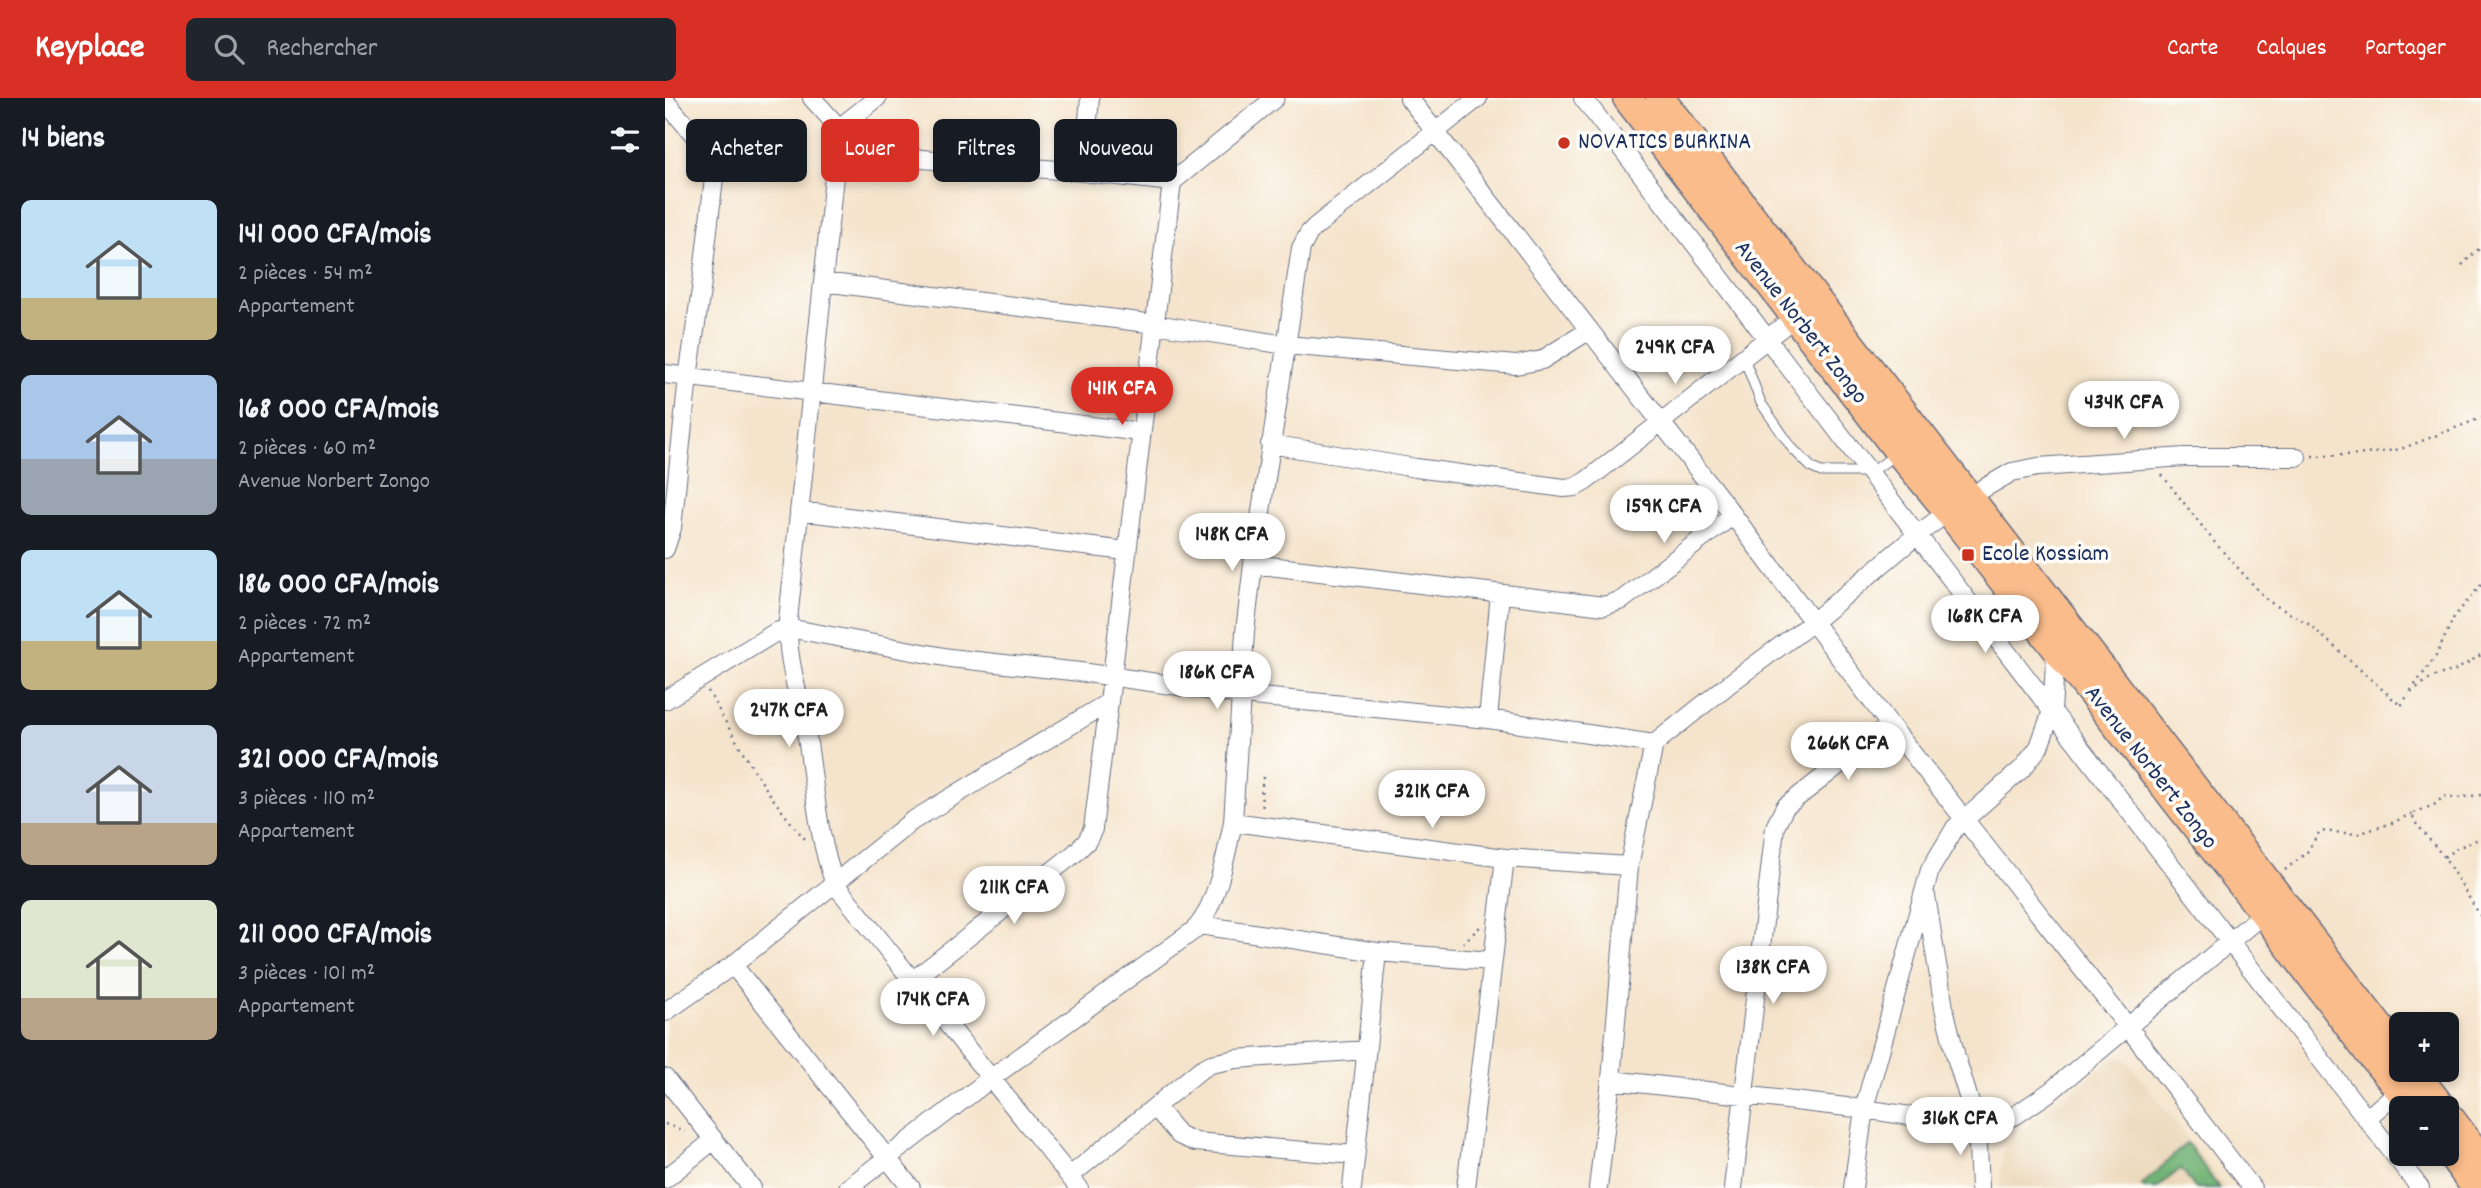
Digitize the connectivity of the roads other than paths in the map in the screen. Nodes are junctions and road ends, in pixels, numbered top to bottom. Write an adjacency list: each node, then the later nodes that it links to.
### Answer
1 (812, 98): 11 (street)
2 (877, 98): 12 (street)
3 (1090, 98): 13 (street)
4 (1275, 98): 17 (street)
5 (1409, 98): 14 (street)
6 (1479, 98): 14 (street)
7 (1583, 98): 24 (street)
8 (1627, 98): 21 (main road, Avenue Norbert Zongo)
9 (1660, 98): 36 (main road, Avenue Norbert Zongo)
10 (665, 100): 28 (street)
11 (831, 119)
12 (850, 119)
13 (1088, 119)
14 (1435, 133): 23 (street); 25 (street)
15 (919, 159): 16 (street)
16 (1054, 170)
17 (1177, 178)
18 (834, 182): 20 (street)
19 (1172, 182): 22 (street)
20 (823, 282): 22 (street); 29 (street)
21 (1794, 317): 24 (street); 33 (main road, Avenue Norbert Zongo)
22 (1155, 324): 25 (street); 31 (street)
23 (1588, 331): 25 (street); 30 (street)
24 (1768, 339): 26 (street); 35 (street)
25 (1286, 345): 32 (street)
26 (1744, 357): 30 (street); 35 (lane)
27 (665, 374): 28 (street)
28 (688, 377): 29 (street); 40 (street)
29 (812, 394): 31 (street); 37 (street)
30 (1659, 422): 32 (street); 38 (street)
31 (1141, 432): 41 (street)
32 (1271, 444): 42 (street)
33 (1899, 452): 35 (lane); 36 (main road, Avenue Norbert Zongo)
34 (2297, 457): 36 (street)
35 (1871, 472): 39 (street)
36 (1959, 504): 39 (street); 46 (main road, Avenue Norbert Zongo); 70 (main road, Avenue Norbert Zongo)
37 (799, 511): 41 (street); 45 (street)
38 (1733, 515): 43 (street); 44 (street)
39 (1919, 534): 44 (street); 51 (street)
40 (665, 549)
41 (1126, 551): 47 (street)
42 (1253, 564): 43 (street); 48 (street)
43 (1500, 594): 52 (street)
44 (1813, 622): 53 (street); 54 (street)
45 (788, 628): 47 (street); 49 (street); 59 (street)
46 (2056, 648): 51 (street); 61 (main road, Avenue Norbert Zongo)
47 (1111, 677): 48 (street); 50 (street)
48 (1242, 695): 52 (street); 56 (street)
49 (665, 700)
50 (1109, 702): 59 (street); 67 (street)
51 (2052, 711): 55 (street); 63 (street)
52 (1487, 719): 54 (street)
53 (1890, 725): 55 (street); 76 (street)
54 (1654, 744): 58 (street)
55 (1964, 820): 60 (street); 69 (street)
56 (1233, 822): 57 (street); 62 (street)
57 (1505, 858): 58 (street); 65 (street)
58 (1629, 866): 74 (street)
59 (835, 884): 66 (street); 67 (street)
60 (1925, 886): 78 (street); 80 (street)
61 (2264, 913): 63 (street); 75 (main road, Avenue Norbert Zongo)
62 (1200, 925): 64 (street); 73 (street)
63 (2229, 941): 69 (street); 79 (street)
64 (1377, 952): 65 (street); 71 (street)
65 (1492, 961): 93 (street)
66 (733, 965): 68 (street); 84 (street)
67 (912, 981): 73 (street)
68 (665, 1012)
69 (2129, 1027): 80 (street); 98 (street)
70 (2389, 1039)
71 (1367, 1050): 77 (street); 83 (street)
72 (665, 1078): 82 (street)
73 (990, 1079): 84 (street); 88 (street)
74 (1611, 1080): 76 (street); 94 (street)
75 (2409, 1089): 79 (street)
76 (1744, 1096): 78 (street); 95 (street)
77 (1156, 1108): 83 (street); 88 (street)
78 (1864, 1109): 80 (street); 96 (street)
79 (2367, 1118): 99 (street)
80 (1977, 1126): 97 (street)
81 (2459, 1130): 85 (main road)
82 (714, 1140): 87 (street); 89 (street)
83 (1355, 1155): 92 (street)
84 (886, 1158): 90 (street); 91 (street)
85 (2481, 1159)
86 (2459, 1165): 100 (main road)
87 (665, 1179)
88 (1075, 1182)
89 (752, 1188)
90 (848, 1188)
91 (911, 1188)
92 (1352, 1188)
93 (1467, 1188)
94 (1598, 1188)
95 (1733, 1188)
96 (1853, 1188)
97 (1980, 1188)
98 (2252, 1188)
99 (2420, 1188)
100 (2476, 1188)

